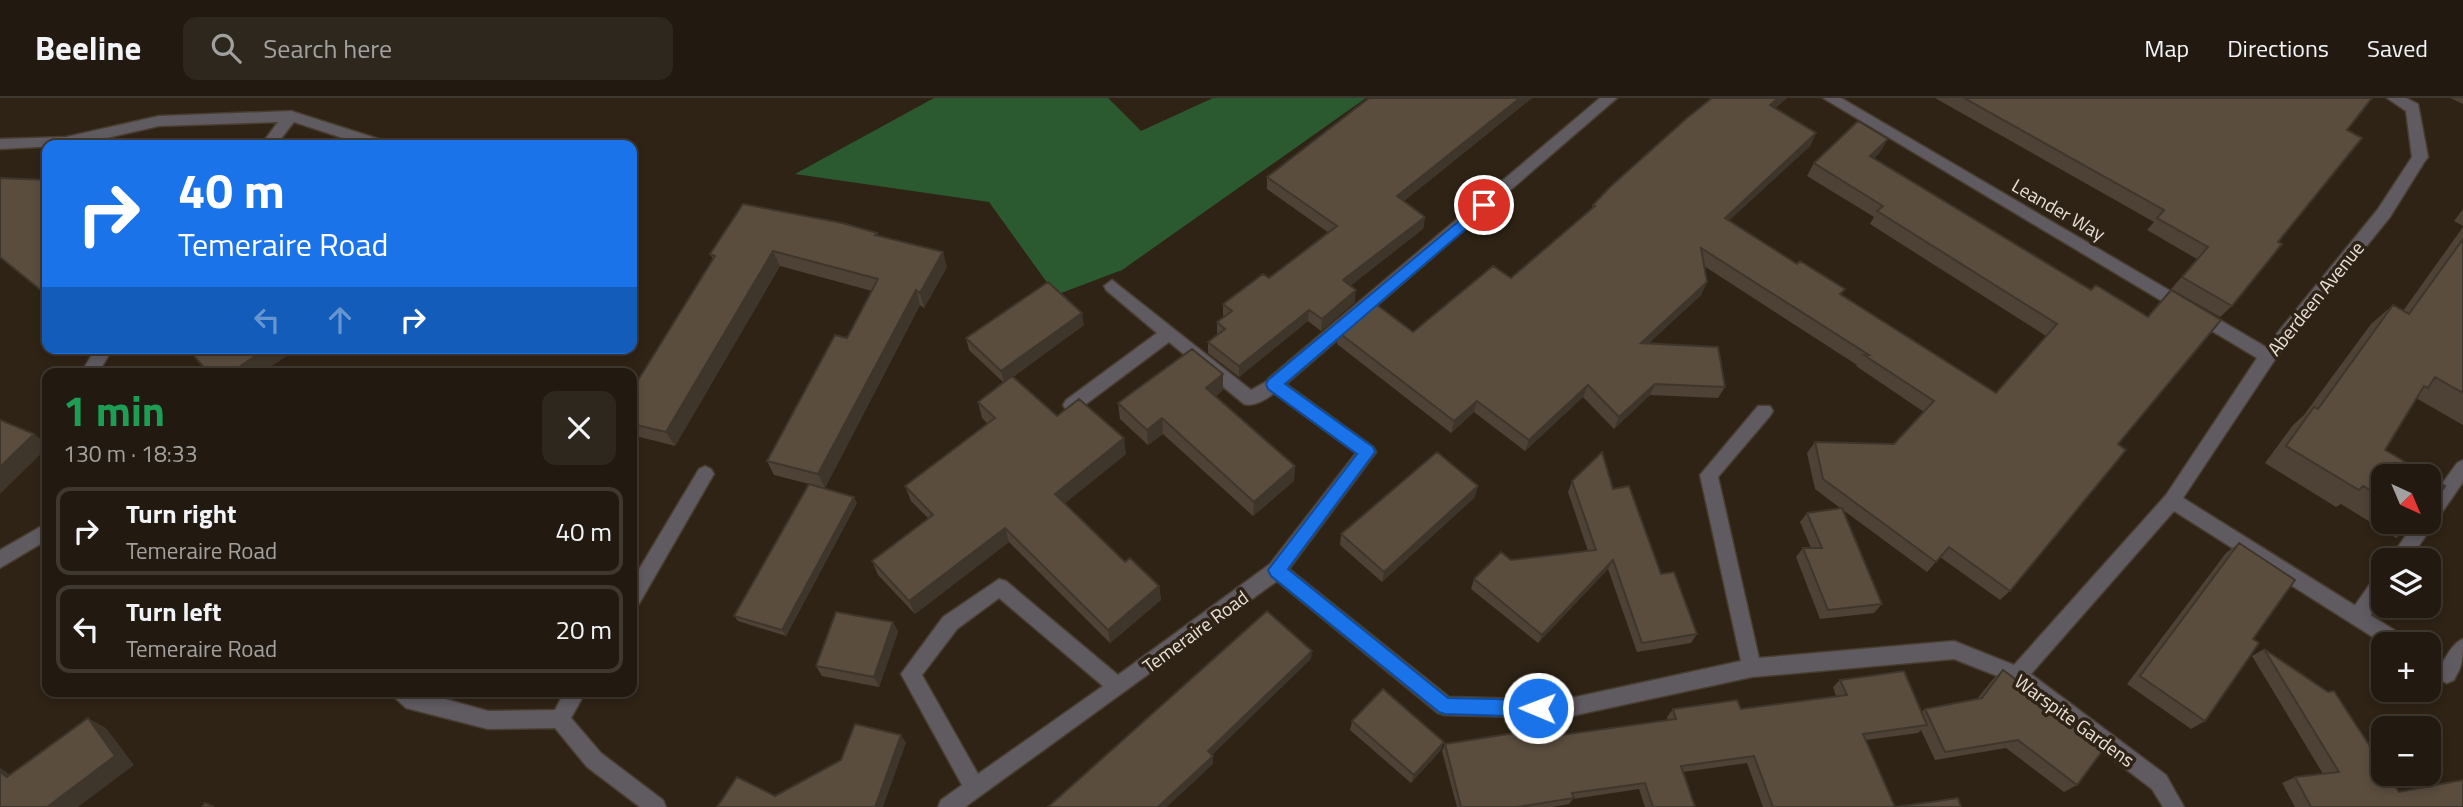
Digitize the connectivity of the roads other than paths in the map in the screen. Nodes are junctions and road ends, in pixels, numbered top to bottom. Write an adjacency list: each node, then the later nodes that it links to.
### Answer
1 (1610, 98): 13 (street)
2 (1830, 98): 12 (street, Leander Way)
3 (2393, 98): 12 (street, Aberdeen Avenue)
4 (291, 116): 5 (street); 6 (street); 7 (street)
5 (75, 140)
6 (272, 140)
7 (365, 140)
8 (42, 143): 9 (street)
9 (0, 144)
10 (1112, 286): 11 (street)
11 (1169, 333): 13 (street); 14 (street)
12 (2268, 356): 19 (street, Aberdeen Avenue)
13 (1273, 384): 22 (street, Temeraire Road)
14 (1072, 405)
15 (1764, 411): 28 (street)
16 (2463, 467): 18 (street)
17 (705, 474): 23 (street)
18 (2441, 499)
19 (2172, 500): 25 (street); 30 (street, Aberdeen Avenue)
20 (42, 534): 21 (street)
21 (0, 560)
22 (1277, 570): 28 (street, Warspite Gardens); 31 (street, Temeraire Road)
23 (637, 590)
24 (2371, 598): 25 (street)
25 (2358, 617): 26 (street)
26 (2381, 632)
27 (2463, 648): 29 (street)
28 (1752, 668): 30 (street, Warspite Gardens)
29 (2441, 670)
30 (2017, 675): 38 (street, Warspite Gardens)
31 (1118, 687): 35 (street, Temeraire Road); 35 (street)
32 (408, 697): 34 (street)
33 (573, 697): 34 (street)
34 (560, 719): 36 (street)
35 (975, 788): 37 (street, Temeraire Road)
36 (656, 807)
37 (948, 807)
38 (2174, 807)

